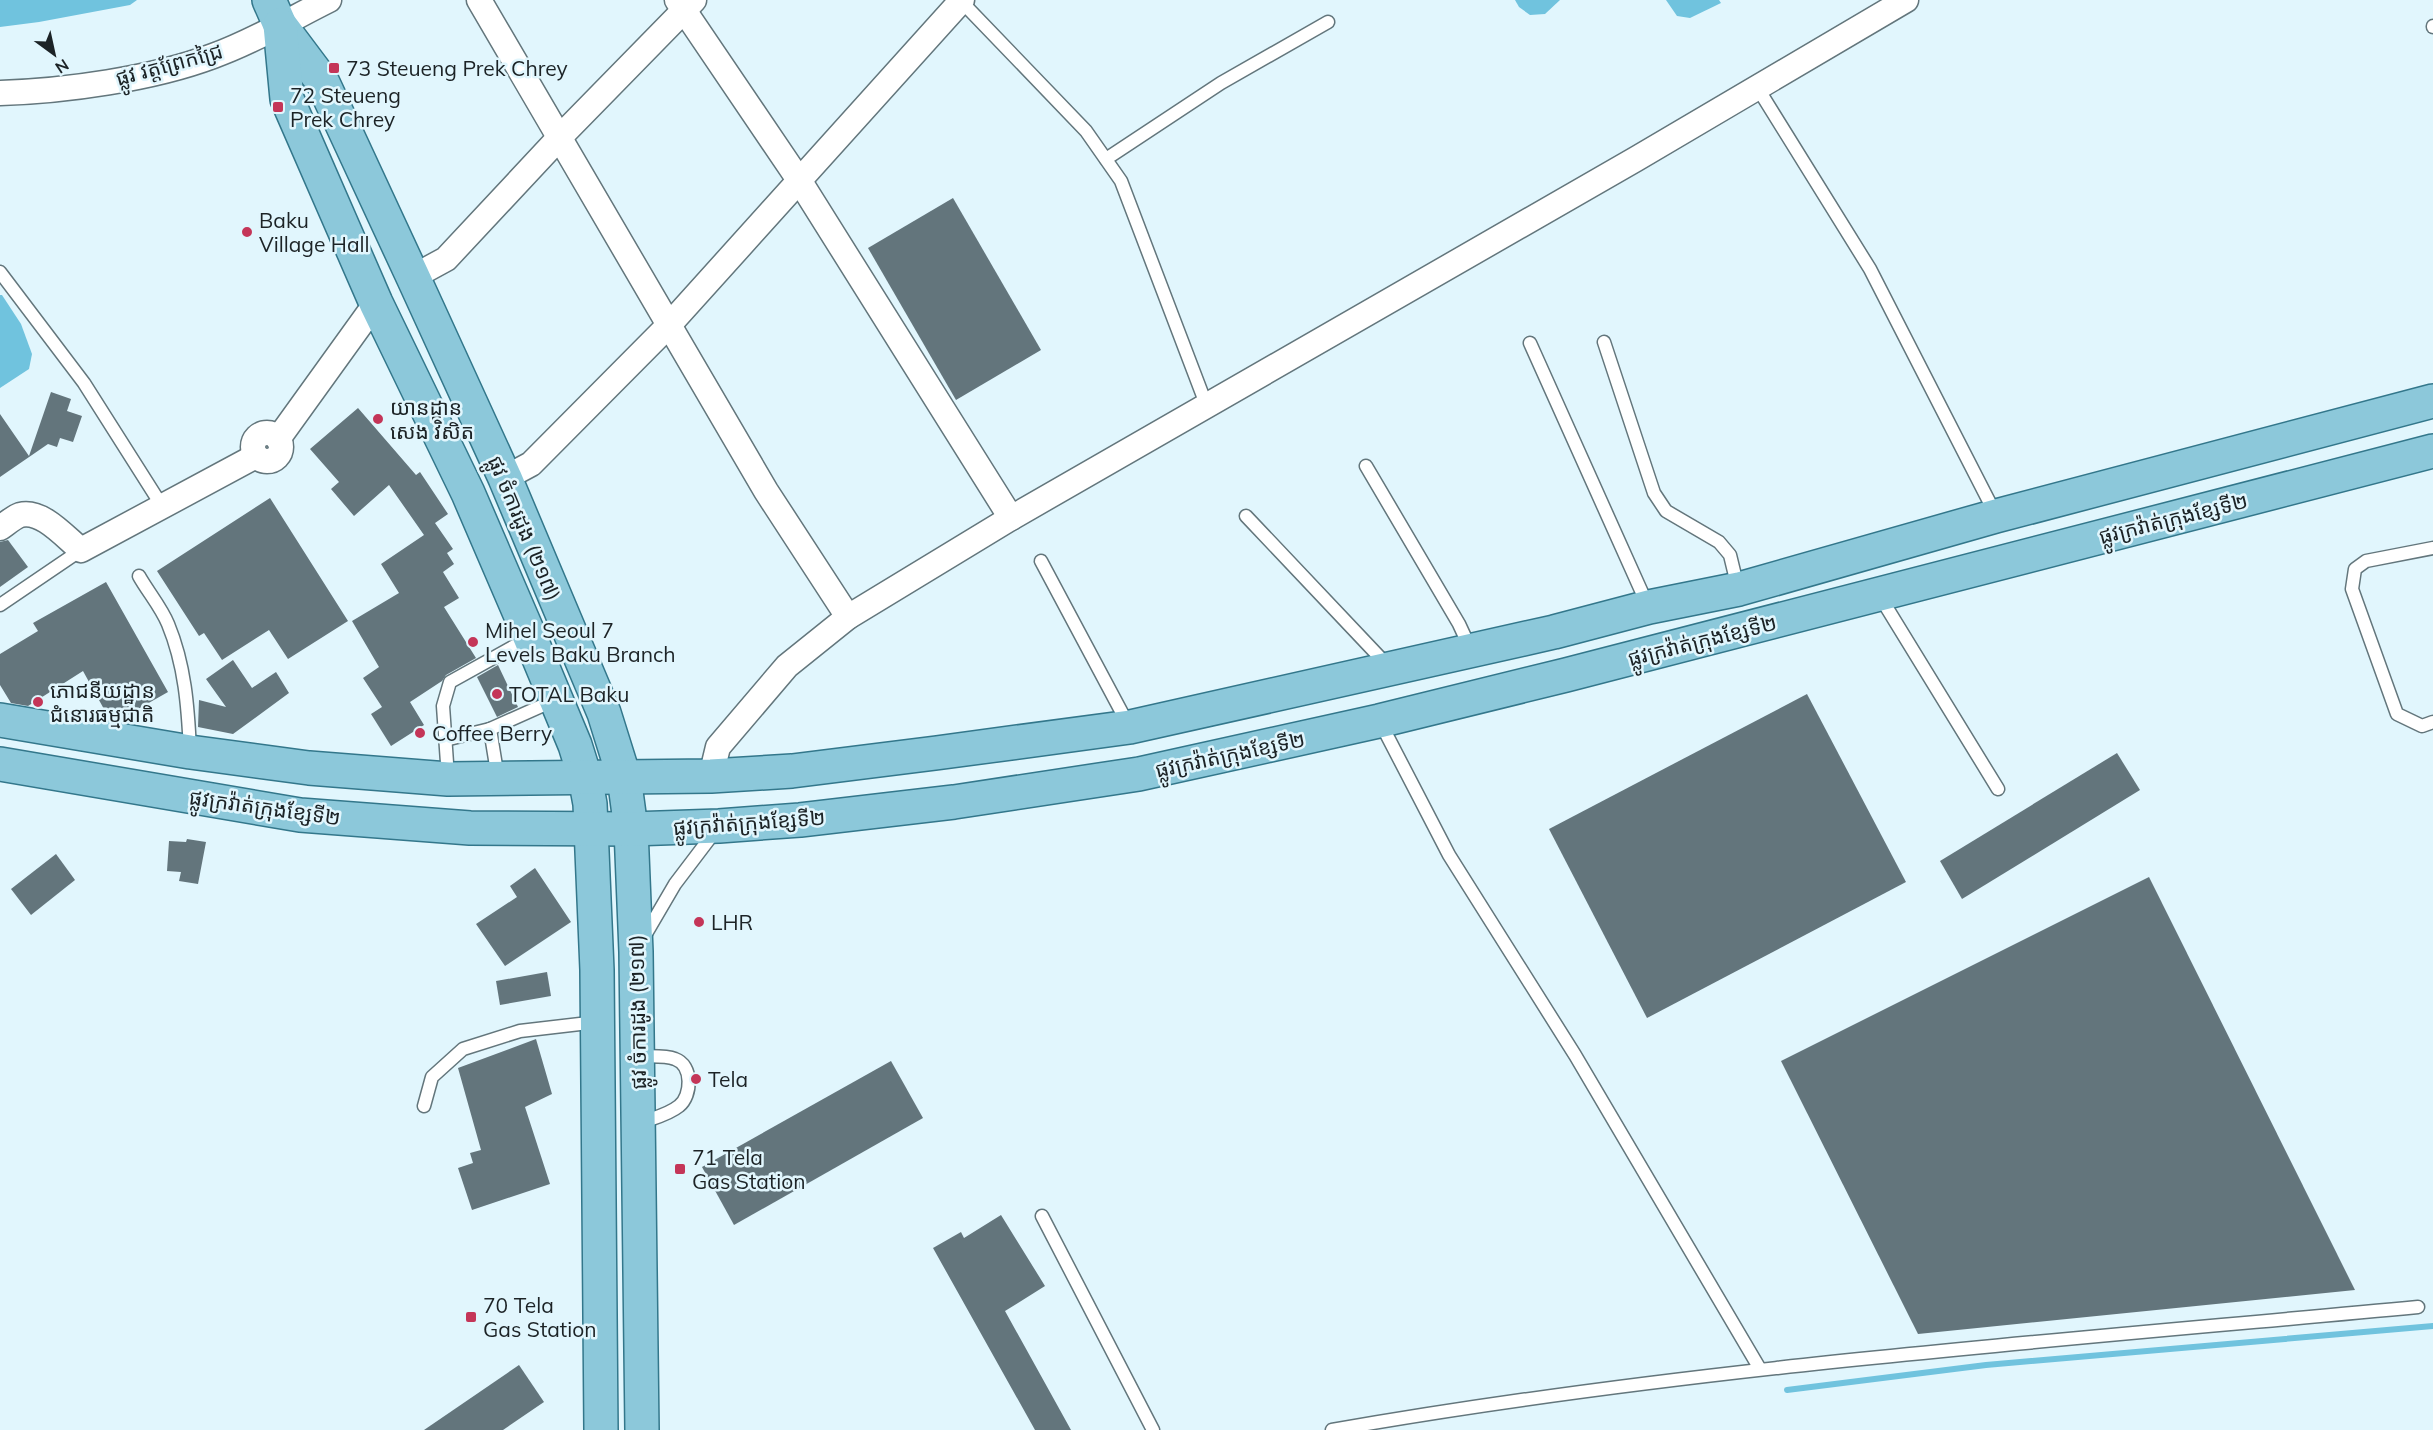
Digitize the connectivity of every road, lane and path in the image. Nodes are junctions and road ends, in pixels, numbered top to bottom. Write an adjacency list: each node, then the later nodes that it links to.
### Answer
1 (329, 0): 6 (street, ផ្លូវ វត្តព្រែកជ្រៃ)
2 (479, 0): 10 (street)
3 (1906, 0): 8 (street)
4 (962, 1): 11 (lane); 12 (street)
5 (685, 4): 10 (street); 12 (street)
6 (275, 12): 9 (street, ផ្លូវ វត្តព្រែកជ្រៃ); 14 (main road, ផ្លូវ ចំការដូង (២១៧)); 15 (main road, ផ្លូវ ចំការដូង (២១៧))
7 (1328, 22): 11 (lane)
8 (1757, 87): 20 (street); 26 (lane)
9 (0, 93)
10 (560, 138): 14 (street); 16 (street)
11 (1106, 159): 20 (lane)
12 (799, 180): 16 (street); 27 (street)
13 (0, 272): 24 (lane)
14 (413, 277): 23 (main road, ផ្លូវ ចំការដូង (២១៧))
15 (376, 303): 24 (street); 39 (main road, ផ្លូវ ចំការដូង (២១៧))
16 (670, 324): 23 (street); 37 (street)
17 (1604, 342): 33 (lane)
18 (1530, 344): 36 (lane)
19 (2433, 401): 26 (main road, ផ្លូវក្រវ៉ាត់ក្រុងខ្សែទី២)
20 (1206, 404): 27 (street)
21 (2433, 451): 34 (main road, ផ្លូវក្រវ៉ាត់ក្រុងខ្សែទី២)
22 (1366, 466): 40 (lane)
23 (505, 478): 54 (main road, ផ្លូវ ចំការដូង (២១៧))
24 (162, 506): 30 (street)
25 (1246, 516): 41 (lane)
26 (1996, 516): 33 (main road, ផ្លូវក្រវ៉ាត់ក្រុងខ្សែទី២)
27 (1011, 518): 37 (street)
28 (0, 528): 30 (street)
29 (2433, 548): 46 (lane)
30 (81, 550): 35 (lane)
31 (1041, 561): 47 (lane)
32 (139, 576): 50 (lane)
33 (1739, 589): 36 (main road, ផ្លូវក្រវ៉ាត់ក្រុងខ្សែទី២)
34 (1879, 594): 42 (main road, ផ្លូវក្រវ៉ាត់ក្រុងខ្សែទី២); 57 (lane)
35 (0, 605)
36 (1648, 607): 38 (main road, ផ្លូវក្រវ៉ាត់ក្រុងខ្សែទី២)
37 (848, 617): 52 (street)
38 (1554, 632): 40 (main road, ផ្លូវក្រវ៉ាត់ក្រុងខ្សែទី២); 42 (main road)
39 (530, 638): 43 (main road, ផ្លូវ ចំការដូង (២១៧)); 49 (lane)
40 (1471, 651): 41 (main road, ផ្លូវក្រវ៉ាត់ក្រុងខ្សែទី២)
41 (1391, 669): 47 (main road, ផ្លូវក្រវ៉ាត់ក្រុងខ្សែទី២)
42 (1566, 675): 45 (main road, ផ្លូវក្រវ៉ាត់ក្រុងខ្សែទី២)
43 (556, 700): 48 (lane); 53 (main road, ផ្លូវ ចំការដូង (២១៧))
44 (0, 720): 50 (main road, ផ្លូវក្រវ៉ាត់ក្រុងខ្សែទី២)
45 (1379, 721): 58 (main road, ផ្លូវក្រវ៉ាត់ក្រុងខ្សែទី២); 68 (lane)
46 (2433, 722)
47 (1130, 727): 52 (main road, ផ្លូវក្រវ៉ាត់ក្រុងខ្សែទី២)
48 (490, 729): 49 (lane); 55 (lane)
49 (445, 740): 56 (lane)
50 (190, 752): 56 (main road, ផ្លូវក្រវ៉ាត់ក្រុងខ្សែទី២)
51 (0, 764): 59 (main road, ផ្លូវក្រវ៉ាត់ក្រុងខ្សែទី២)
52 (711, 776): 54 (main road, ផ្លូវក្រវ៉ាត់ក្រុងខ្សែទី២)
53 (585, 777): 54 (main road, ផ្លូវក្រវ៉ាត់ក្រុងខ្សែទី២); 55 (main road, ផ្លូវក្រវ៉ាត់ក្រុងខ្សែទី២); 59 (main road, ផ្លូវ ចំការដូង (២១៧))
54 (624, 777): 60 (main road, ផ្លូវ ចំការដូង (២១៧))
55 (498, 778): 56 (main road, ផ្លូវក្រវ៉ាត់ក្រុងខ្សែទី២)
56 (448, 779)
57 (1998, 789)
58 (719, 826): 60 (main road, ផ្លូវក្រវ៉ាត់ក្រុងខ្សែទី២); 61 (lane)
59 (591, 828): 60 (main road, ផ្លូវក្រវ៉ាត់ក្រុងខ្សែទី២); 62 (main road, ផ្លូវ ចំការដូង (២១៧))
60 (631, 829): 61 (main road, ផ្លូវ ចំការដូង (២១៧))
61 (636, 952): 63 (main road, ផ្លូវ ចំការដូង (២១៧))
62 (598, 1021): 64 (lane); 69 (main road, ផ្លូវ ចំការដូង (២១៧))
63 (638, 1056): 65 (main road, ផ្លូវ ចំការដូង (២១៧)); 65 (lane)
64 (424, 1106)
65 (639, 1124): 70 (main road, ផ្លូវ ចំការដូង (២១៧))
66 (1042, 1216): 71 (lane)
67 (2418, 1307): 68 (lane)
68 (1760, 1369): 72 (lane)
69 (601, 1430)
70 (642, 1430)
71 (1153, 1430)
72 (1332, 1430)

